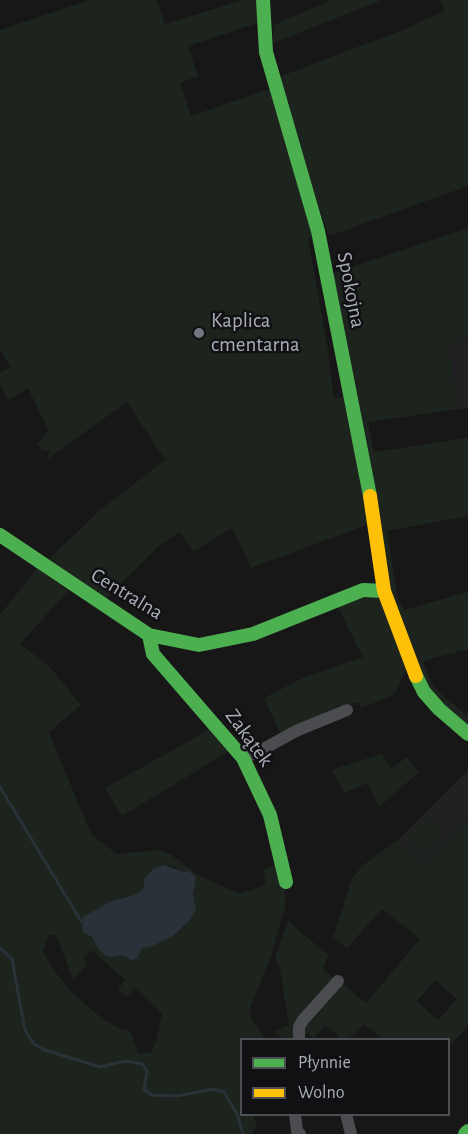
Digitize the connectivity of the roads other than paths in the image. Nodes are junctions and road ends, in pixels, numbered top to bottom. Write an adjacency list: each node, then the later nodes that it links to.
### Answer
1 (263, 0): 3 (street, Spokojna)
2 (0, 535): 4 (street, Centralna)
3 (384, 591): 4 (street, Centralna); 6 (street, Spokojna)
4 (148, 635): 7 (street, Zakątek)
5 (347, 710): 7 (street)
6 (468, 734)
7 (243, 758): 8 (street, Zakątek)
8 (286, 882)
9 (338, 981): 10 (street)
10 (299, 1038)
11 (295, 1116): 14 (street)
12 (346, 1116): 15 (street)
13 (468, 1131): 16 (street)
14 (300, 1134)
15 (350, 1134)
16 (465, 1134)

